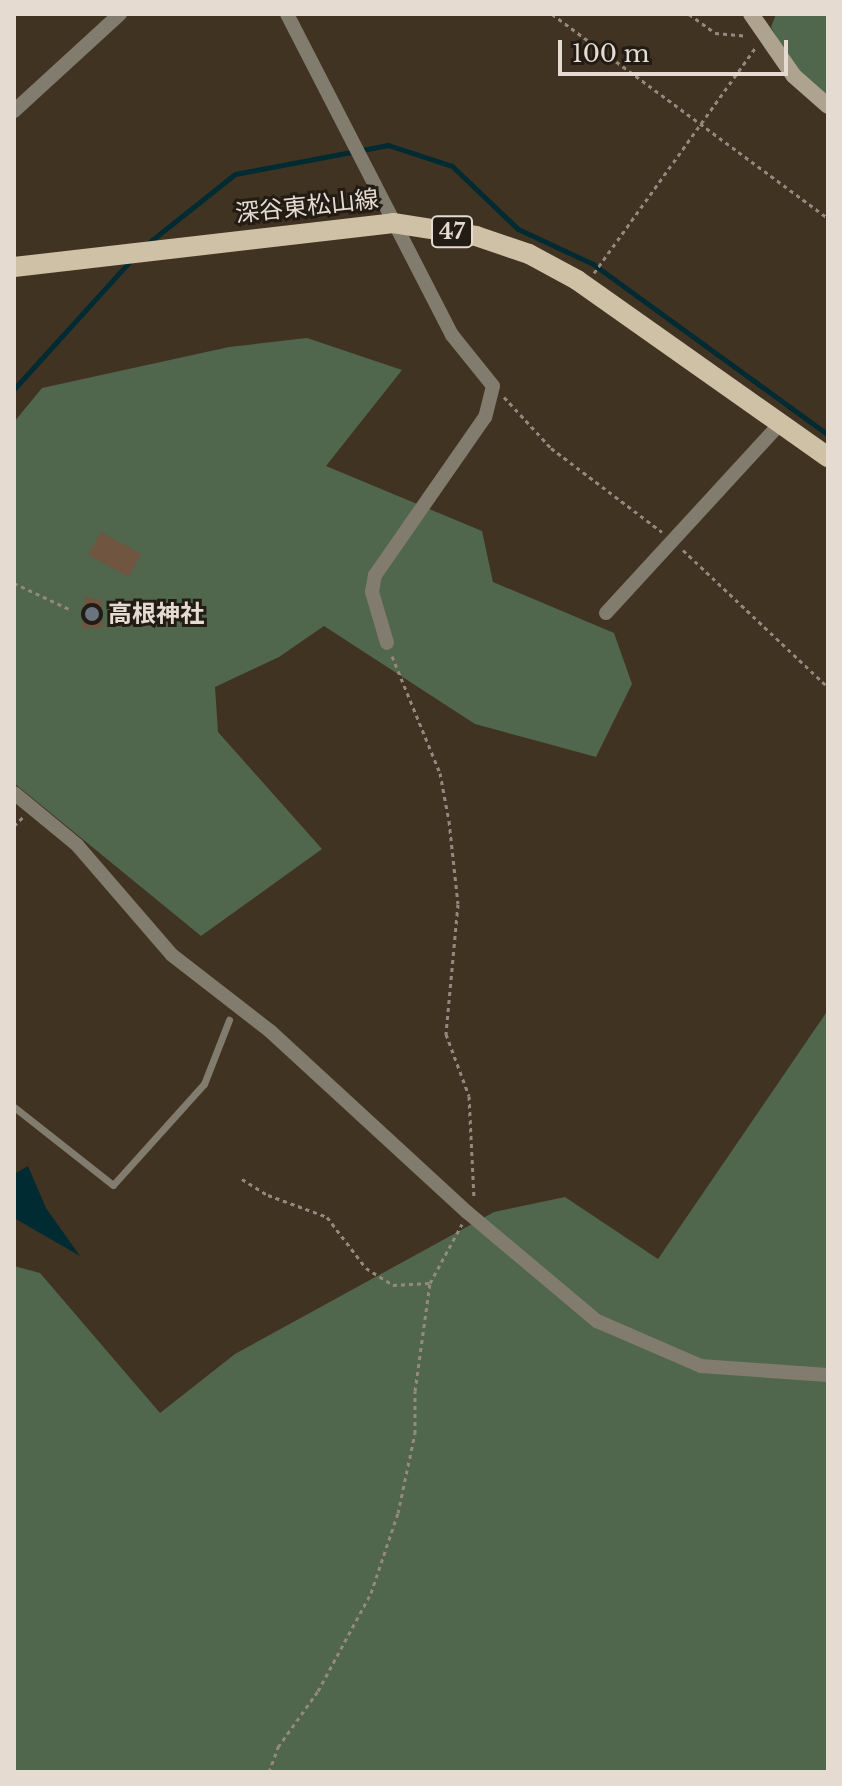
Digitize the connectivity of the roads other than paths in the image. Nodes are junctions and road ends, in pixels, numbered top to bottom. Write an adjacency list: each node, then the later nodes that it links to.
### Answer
1 (120, 14): 5 (street)
2 (287, 14): 6 (street)
3 (751, 14): 4 (street)
4 (828, 106)
5 (14, 111)
6 (393, 223): 7 (main road, 深谷東松山線 / 47); 8 (main road, 深谷東松山線 / 47); 11 (street)
7 (14, 267)
8 (781, 423): 9 (main road, 深谷東松山線 / 47); 10 (street)
9 (828, 457)
10 (606, 613)
11 (387, 643)
12 (14, 793): 15 (street)
13 (229, 1020): 14 (lane)
14 (14, 1107)
15 (828, 1375)

